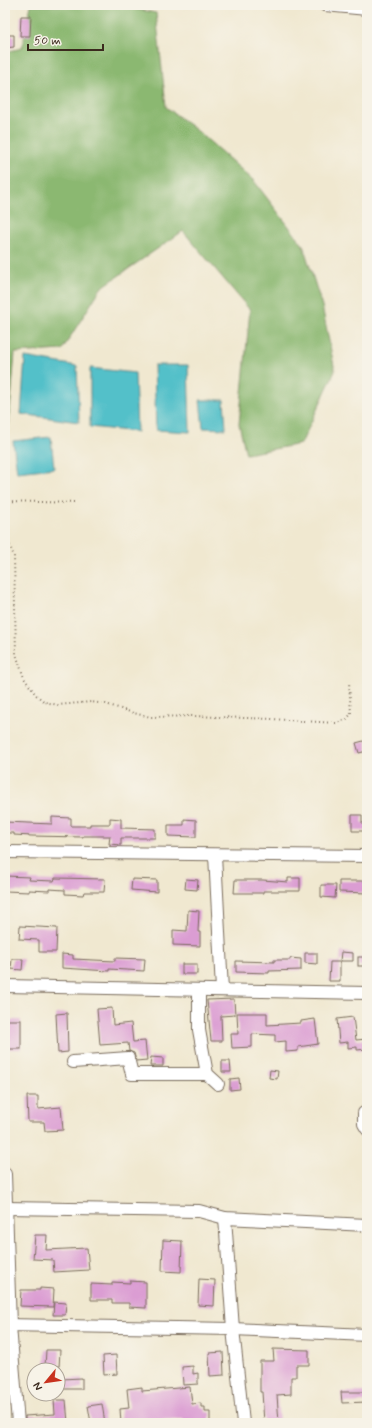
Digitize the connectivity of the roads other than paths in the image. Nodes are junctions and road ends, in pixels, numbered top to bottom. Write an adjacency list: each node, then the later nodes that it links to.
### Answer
1 (325, 5): 2 (street)
2 (367, 9)
3 (5, 852): 4 (street)
4 (215, 854): 5 (street); 8 (street)
5 (367, 856)
6 (5, 986): 7 (street)
7 (199, 990): 8 (street); 11 (street)
8 (222, 990): 9 (street)
9 (367, 993)
10 (73, 1062): 11 (street)
11 (207, 1074): 12 (street)
12 (218, 1084)
13 (364, 1113): 14 (street)
14 (367, 1129)
15 (5, 1174): 16 (street)
16 (6, 1208): 17 (street); 19 (street)
17 (225, 1218): 18 (street); 20 (street)
18 (367, 1225)
19 (7, 1326): 20 (street); 22 (street)
20 (233, 1329): 21 (street); 23 (street)
21 (367, 1335)
22 (18, 1423)
23 (243, 1423)

